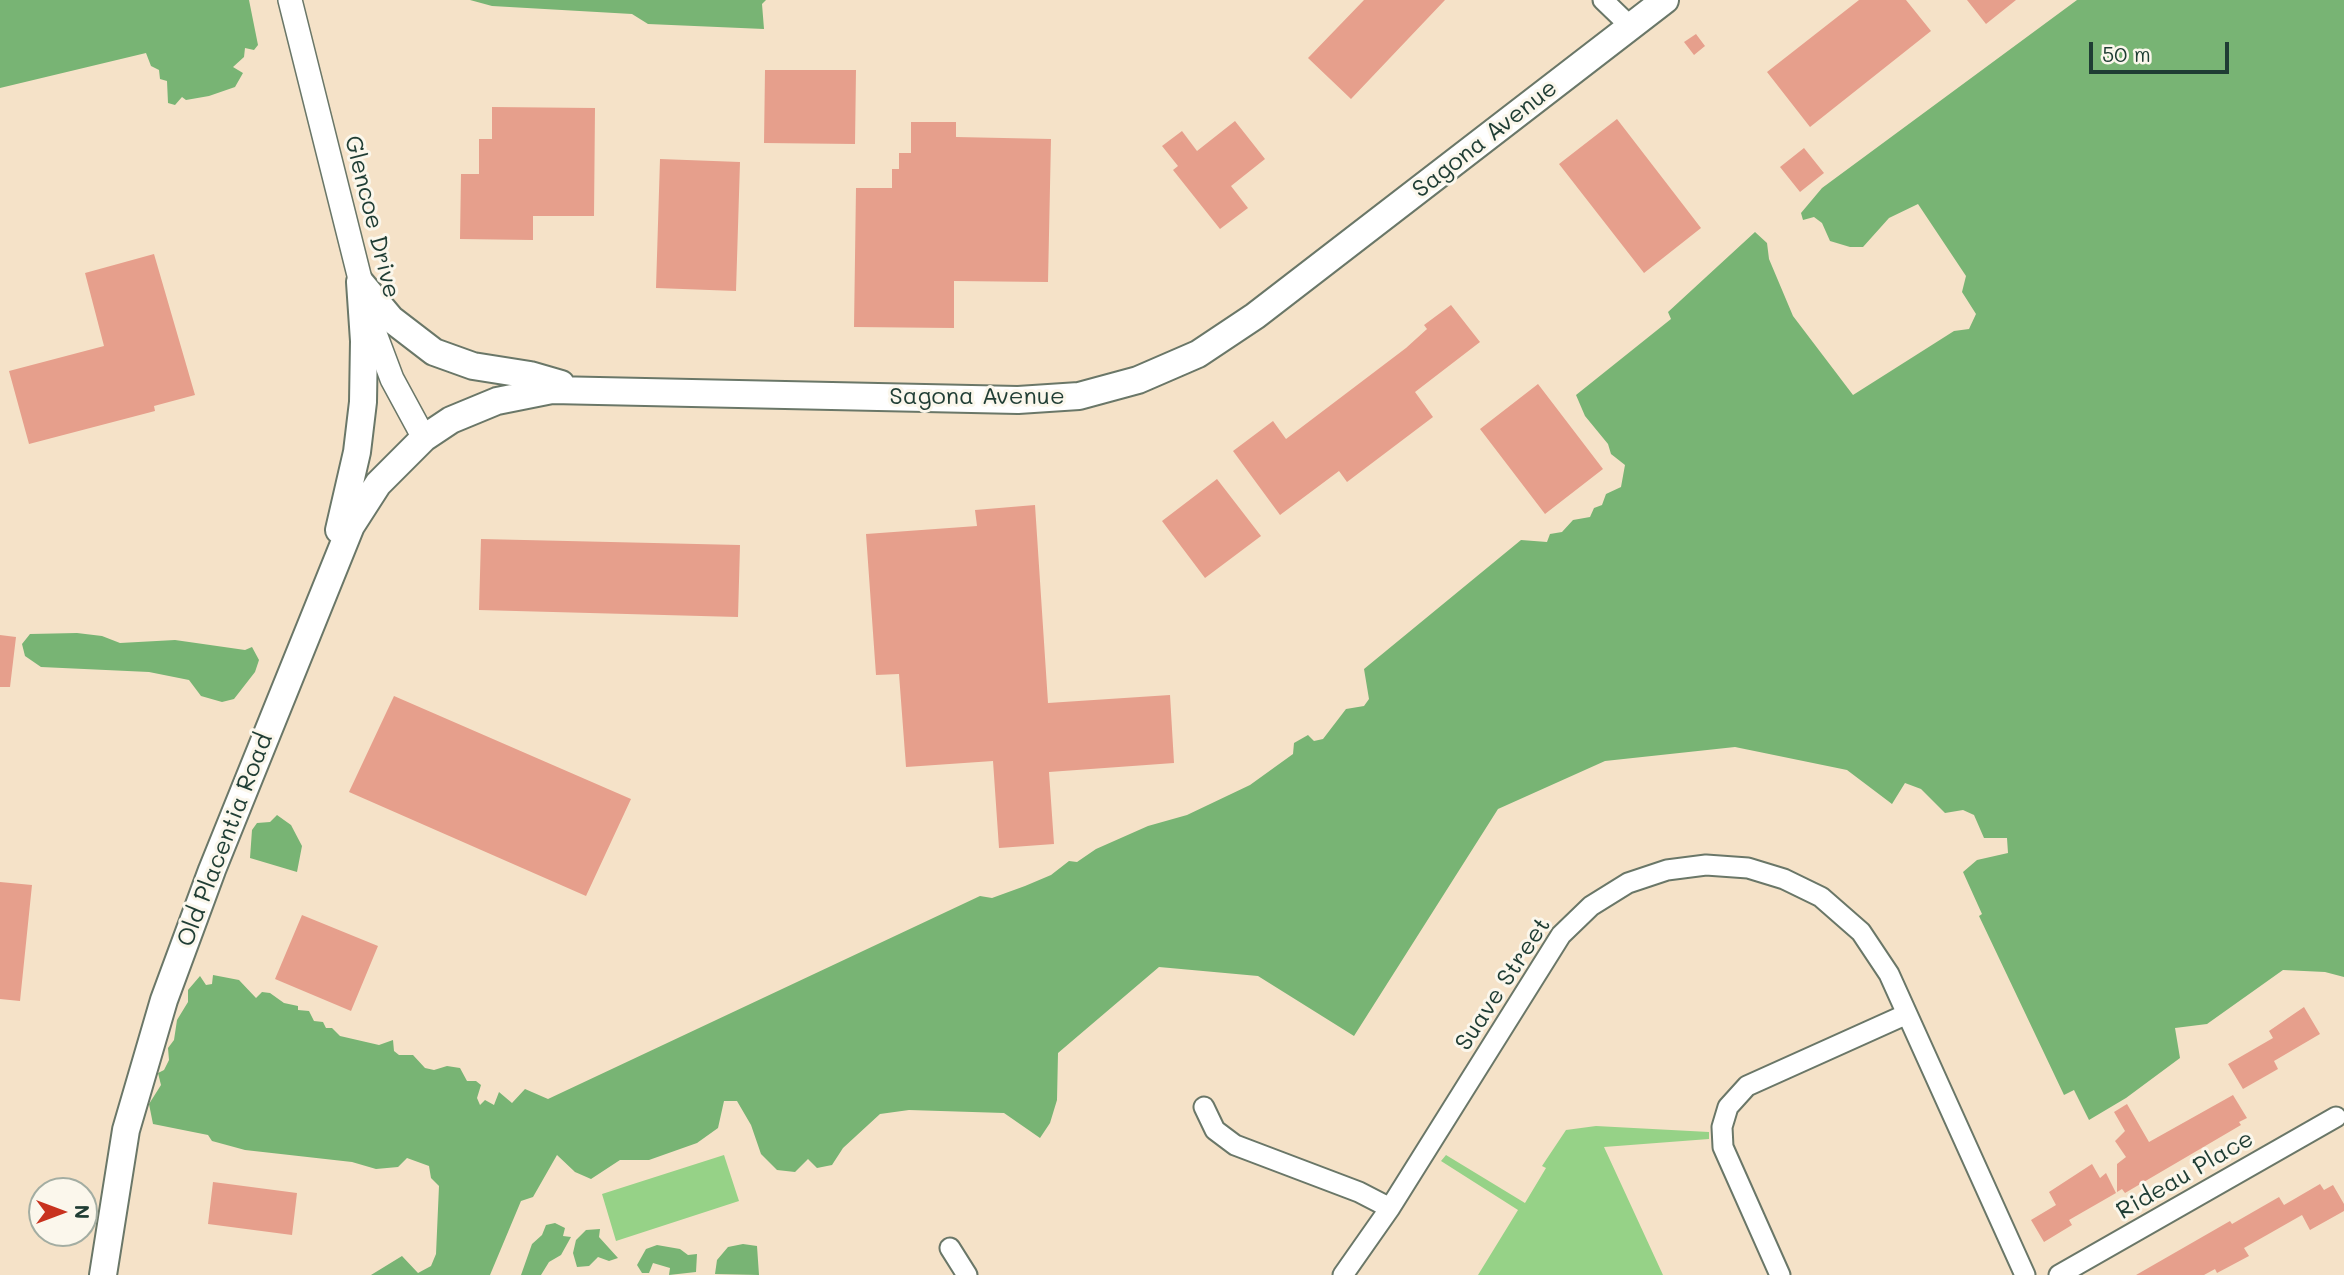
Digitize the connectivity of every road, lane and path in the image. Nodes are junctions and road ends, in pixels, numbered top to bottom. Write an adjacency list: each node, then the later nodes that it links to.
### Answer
1 (290, 0): 5 (street, Glencoe Drive)
2 (1603, 0): 4 (street)
3 (1665, 0): 4 (main road, Sagona Avenue)
4 (1631, 27): 6 (main road, Sagona Avenue)
5 (360, 282): 6 (main road); 7 (street, Glencoe Drive); 8 (main road)
6 (573, 388): 7 (main road, Sagona Avenue)
7 (425, 438): 8 (main road, Old Placentia Road)
8 (334, 564): 14 (main road, Old Placentia Road)
9 (1907, 1014): 12 (street, Suave Street); 17 (street); 18 (street, Suave Street)
10 (1204, 1108): 12 (street)
11 (2336, 1117): 19 (street, Rideau Place)
12 (1390, 1208): 16 (street, Suave Street)
13 (950, 1248): 15 (street)
14 (103, 1275)
15 (967, 1275)
16 (1343, 1275)
17 (1780, 1275)
18 (2025, 1275)
19 (2059, 1275)

